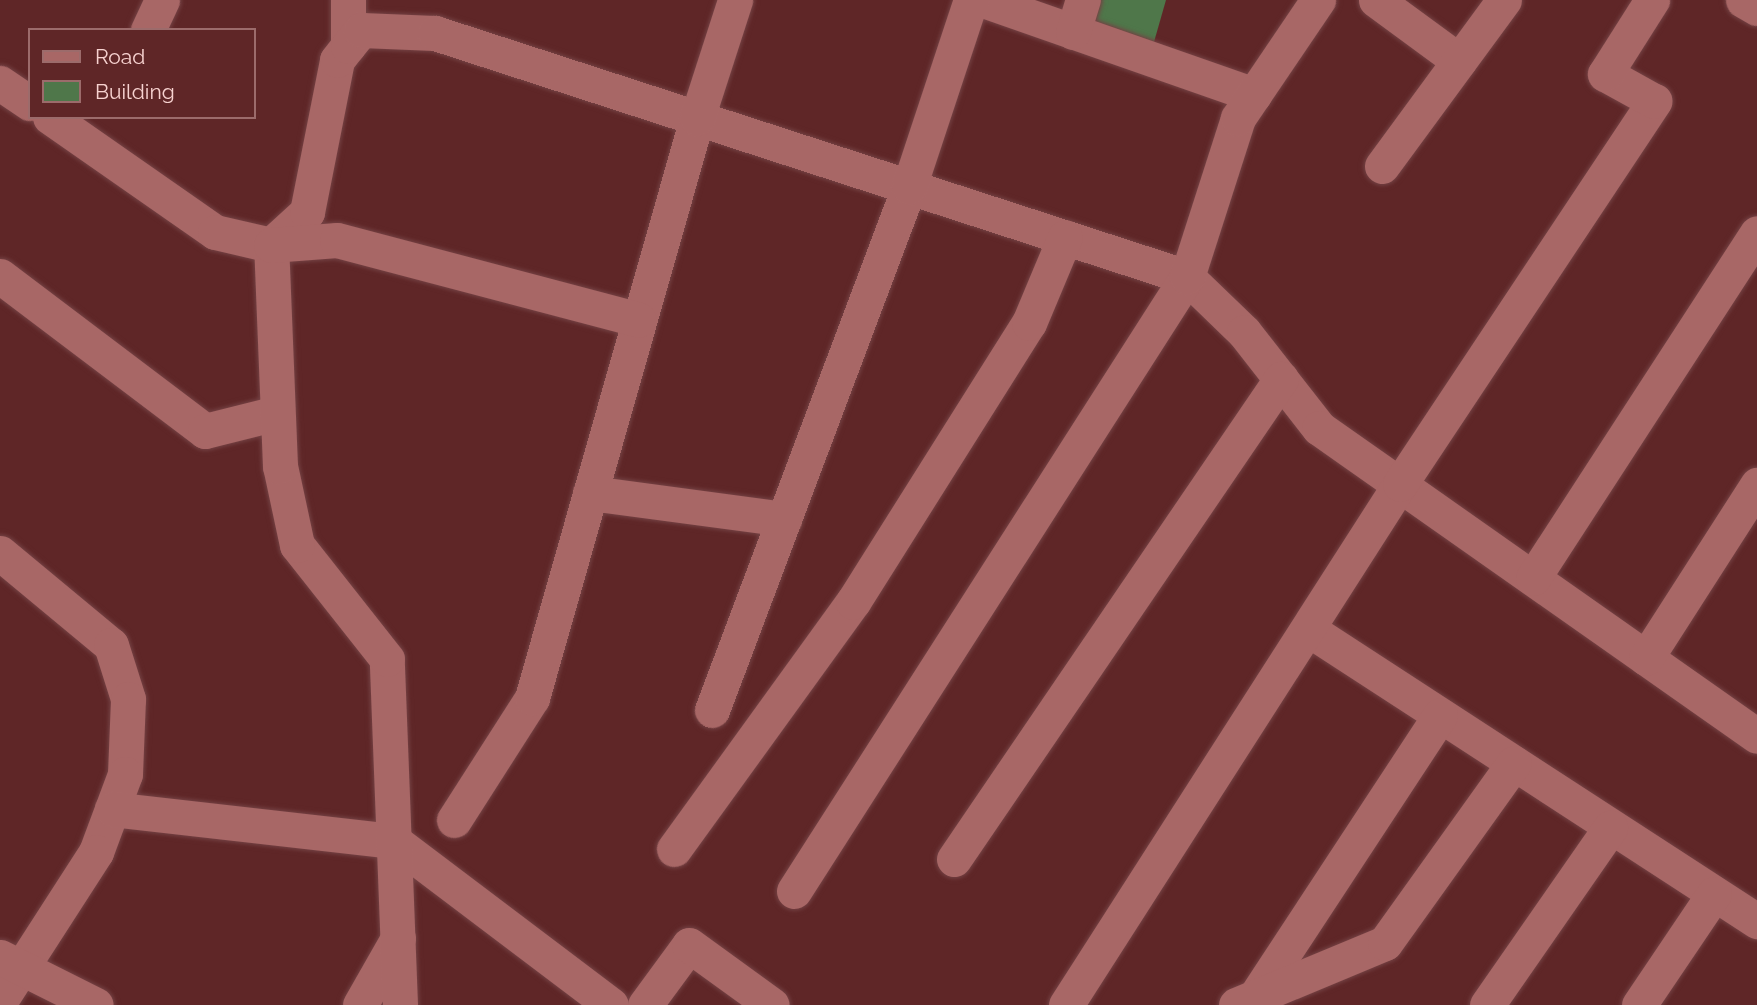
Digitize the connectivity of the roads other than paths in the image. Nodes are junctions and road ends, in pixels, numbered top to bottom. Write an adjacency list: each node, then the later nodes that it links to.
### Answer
1 (162, 0): 13 (street)
2 (348, 0): 14 (street)
3 (735, 0): 19 (street)
4 (971, 0): 22 (street)
5 (983, 0): 12 (street)
6 (1318, 0): 17 (street)
7 (1377, 0): 15 (street)
8 (1504, 0): 15 (street)
9 (1652, 0): 31 (street)
10 (1743, 0): 11 (street)
11 (1757, 8)
12 (1078, 16): 17 (street)
13 (149, 28)
14 (348, 46): 19 (street); 25 (street)
15 (1460, 61): 21 (street)
16 (0, 83): 18 (street)
17 (1254, 95): 27 (street)
18 (28, 102)
19 (697, 118): 22 (street); 28 (street)
20 (71, 123): 25 (street)
21 (1382, 166)
22 (909, 187): 24 (street); 34 (street)
23 (1757, 233): 36 (street)
24 (1065, 237): 27 (street); 47 (street)
25 (271, 245): 28 (street); 30 (street)
26 (0, 276): 30 (street)
27 (1187, 277): 29 (street); 49 (street)
28 (639, 320): 33 (street)
29 (1281, 379): 31 (street); 48 (street)
30 (277, 413): 46 (street)
31 (1400, 484): 36 (street); 37 (street)
32 (1757, 485): 38 (street)
33 (590, 493): 34 (street); 44 (street)
34 (784, 519): 39 (street)
35 (0, 553): 43 (street)
36 (1533, 578): 38 (street)
37 (1308, 629): 40 (street); 62 (street)
38 (1646, 658): 41 (street)
39 (712, 710)
40 (1440, 715): 42 (street); 55 (street)
41 (1757, 736)
42 (1514, 763): 45 (street); 55 (street)
43 (112, 809): 46 (street); 53 (street)
44 (454, 820)
45 (1610, 828): 50 (street); 63 (street)
46 (394, 841): 52 (street); 59 (street)
47 (674, 849)
48 (954, 859)
49 (794, 891)
50 (1714, 894): 51 (street); 64 (street)
51 (1757, 921)
52 (398, 937): 57 (street); 58 (street)
53 (9, 963): 54 (street); 56 (street)
54 (0, 1001)
55 (1246, 1001)
56 (96, 1005)
57 (360, 1005)
58 (400, 1005)
59 (611, 1005)
60 (645, 1005): 61 (street)
61 (772, 1005)
62 (1066, 1005)
63 (1486, 1005)
64 (1639, 1005)

